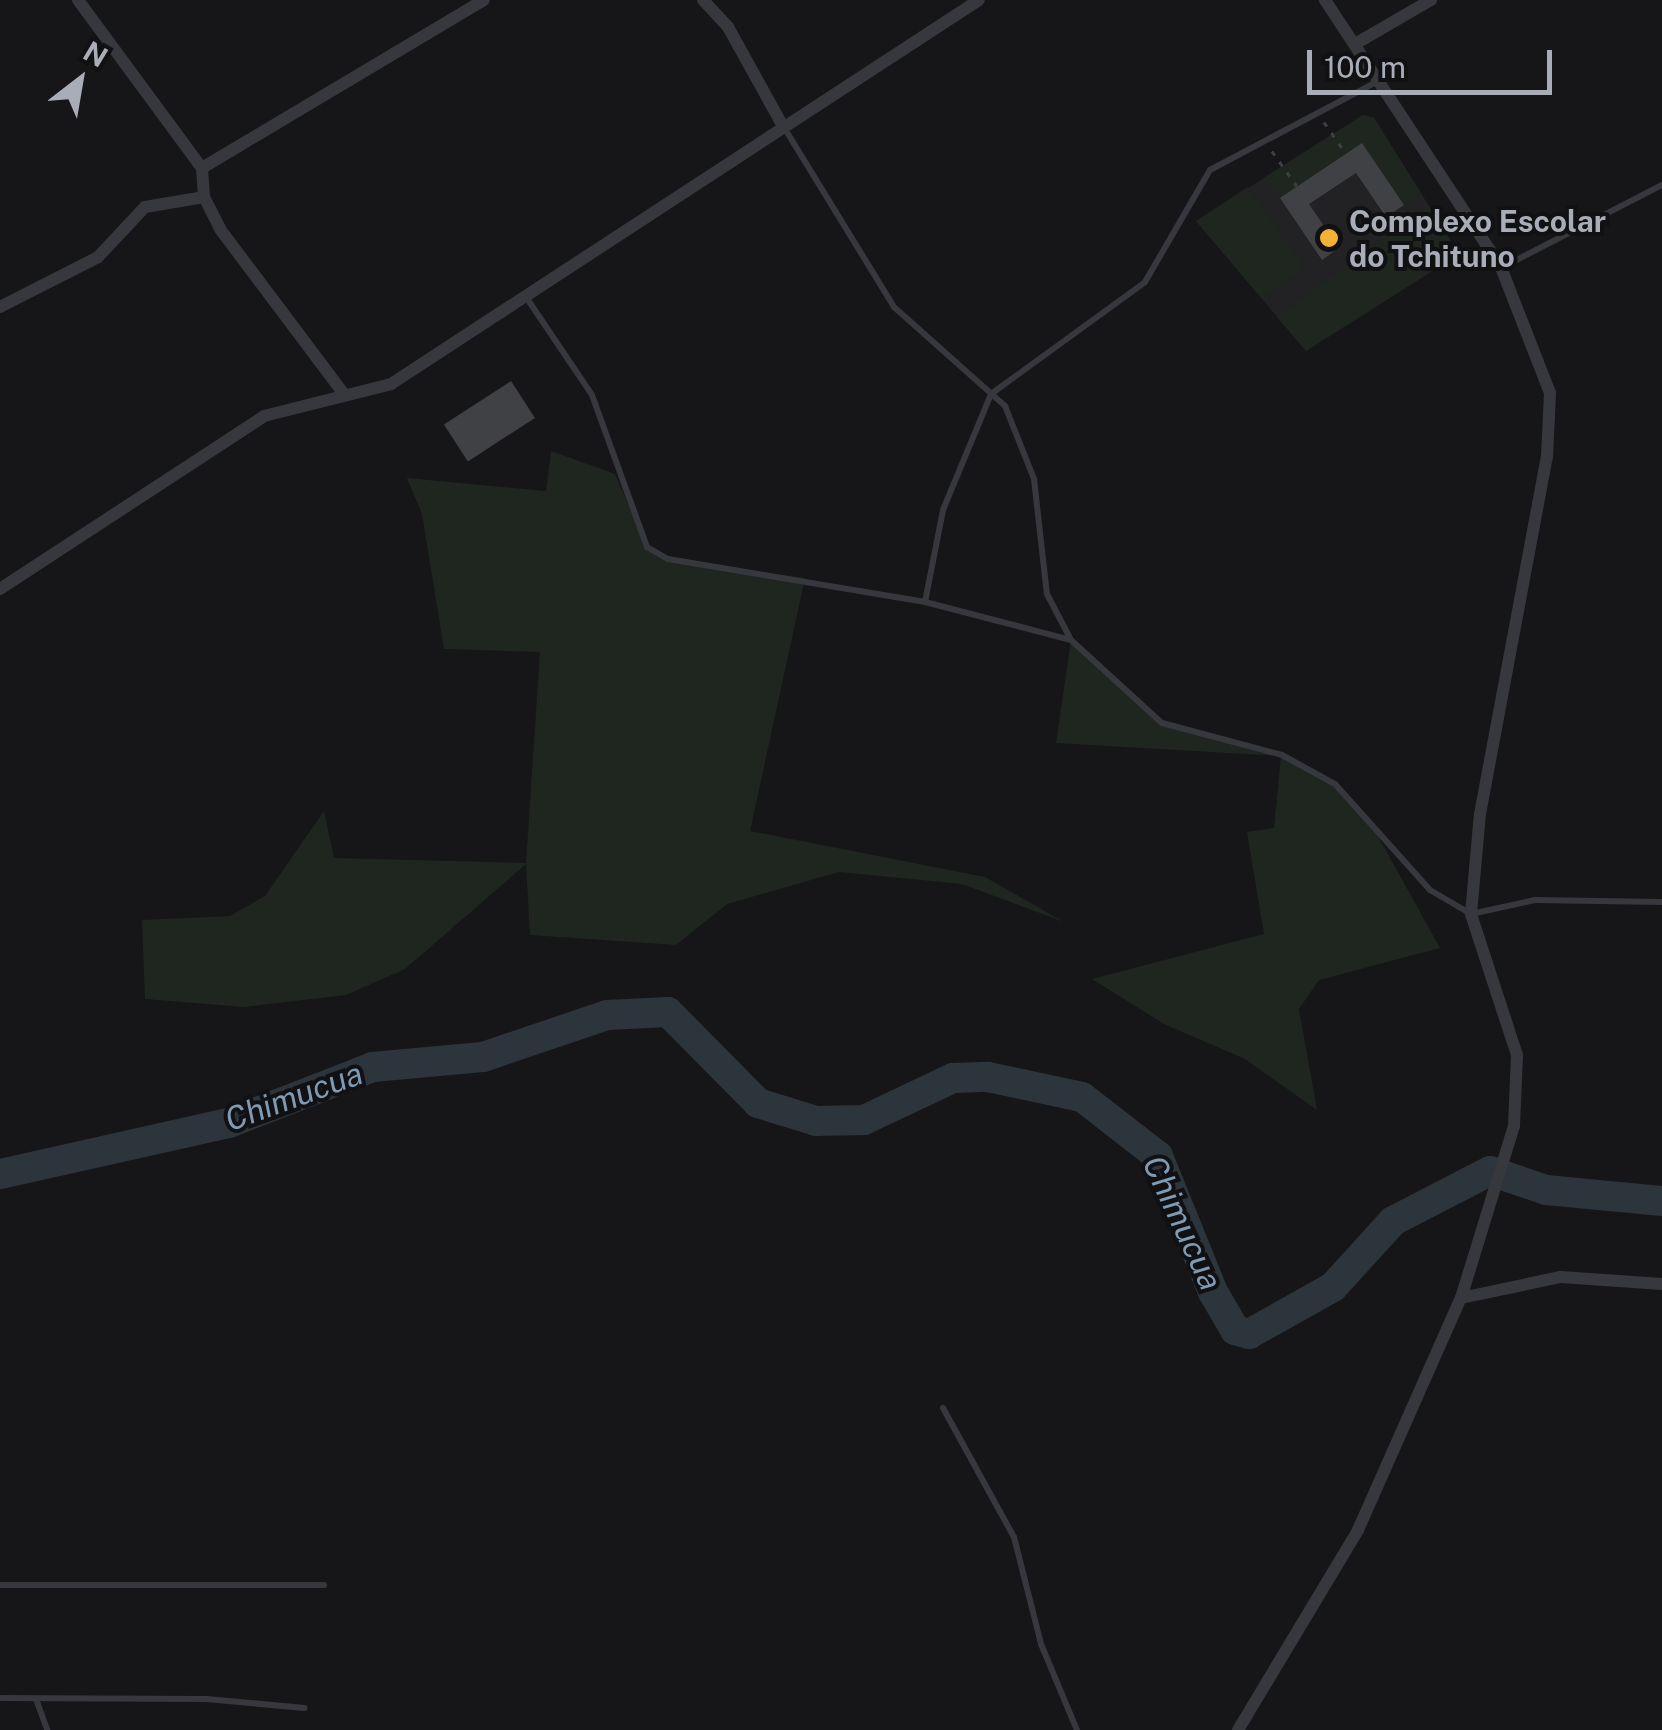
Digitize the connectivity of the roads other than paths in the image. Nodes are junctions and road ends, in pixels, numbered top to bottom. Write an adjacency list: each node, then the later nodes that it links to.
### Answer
1 (78, 0): 10 (street)
2 (484, 0): 10 (street)
3 (703, 0): 9 (street)
4 (978, 0): 9 (street)
5 (1326, 0): 7 (street)
6 (1431, 0): 7 (street)
7 (1355, 44): 8 (street)
8 (1376, 82): 13 (street); 17 (lane)
9 (784, 128): 14 (street); 17 (lane)
10 (202, 168): 12 (street)
11 (1662, 186): 13 (lane)
12 (204, 197): 15 (street); 16 (street)
13 (1502, 267): 22 (street)
14 (526, 297): 16 (street); 19 (lane)
15 (0, 307)
16 (343, 393): 18 (street)
17 (991, 394): 19 (lane); 20 (lane)
18 (0, 589)
19 (924, 602): 20 (lane)
20 (1071, 640): 22 (lane)
21 (1662, 902): 22 (lane)
22 (1471, 914): 24 (street)
23 (1662, 1284): 24 (street)
24 (1461, 1298): 33 (street)
25 (944, 1408): 32 (lane)
26 (0, 1585): 27 (lane)
27 (324, 1585)
28 (0, 1698): 29 (lane)
29 (36, 1699): 30 (lane); 31 (lane)
30 (305, 1708)
31 (47, 1730)
32 (1077, 1730)
33 (1238, 1730)

